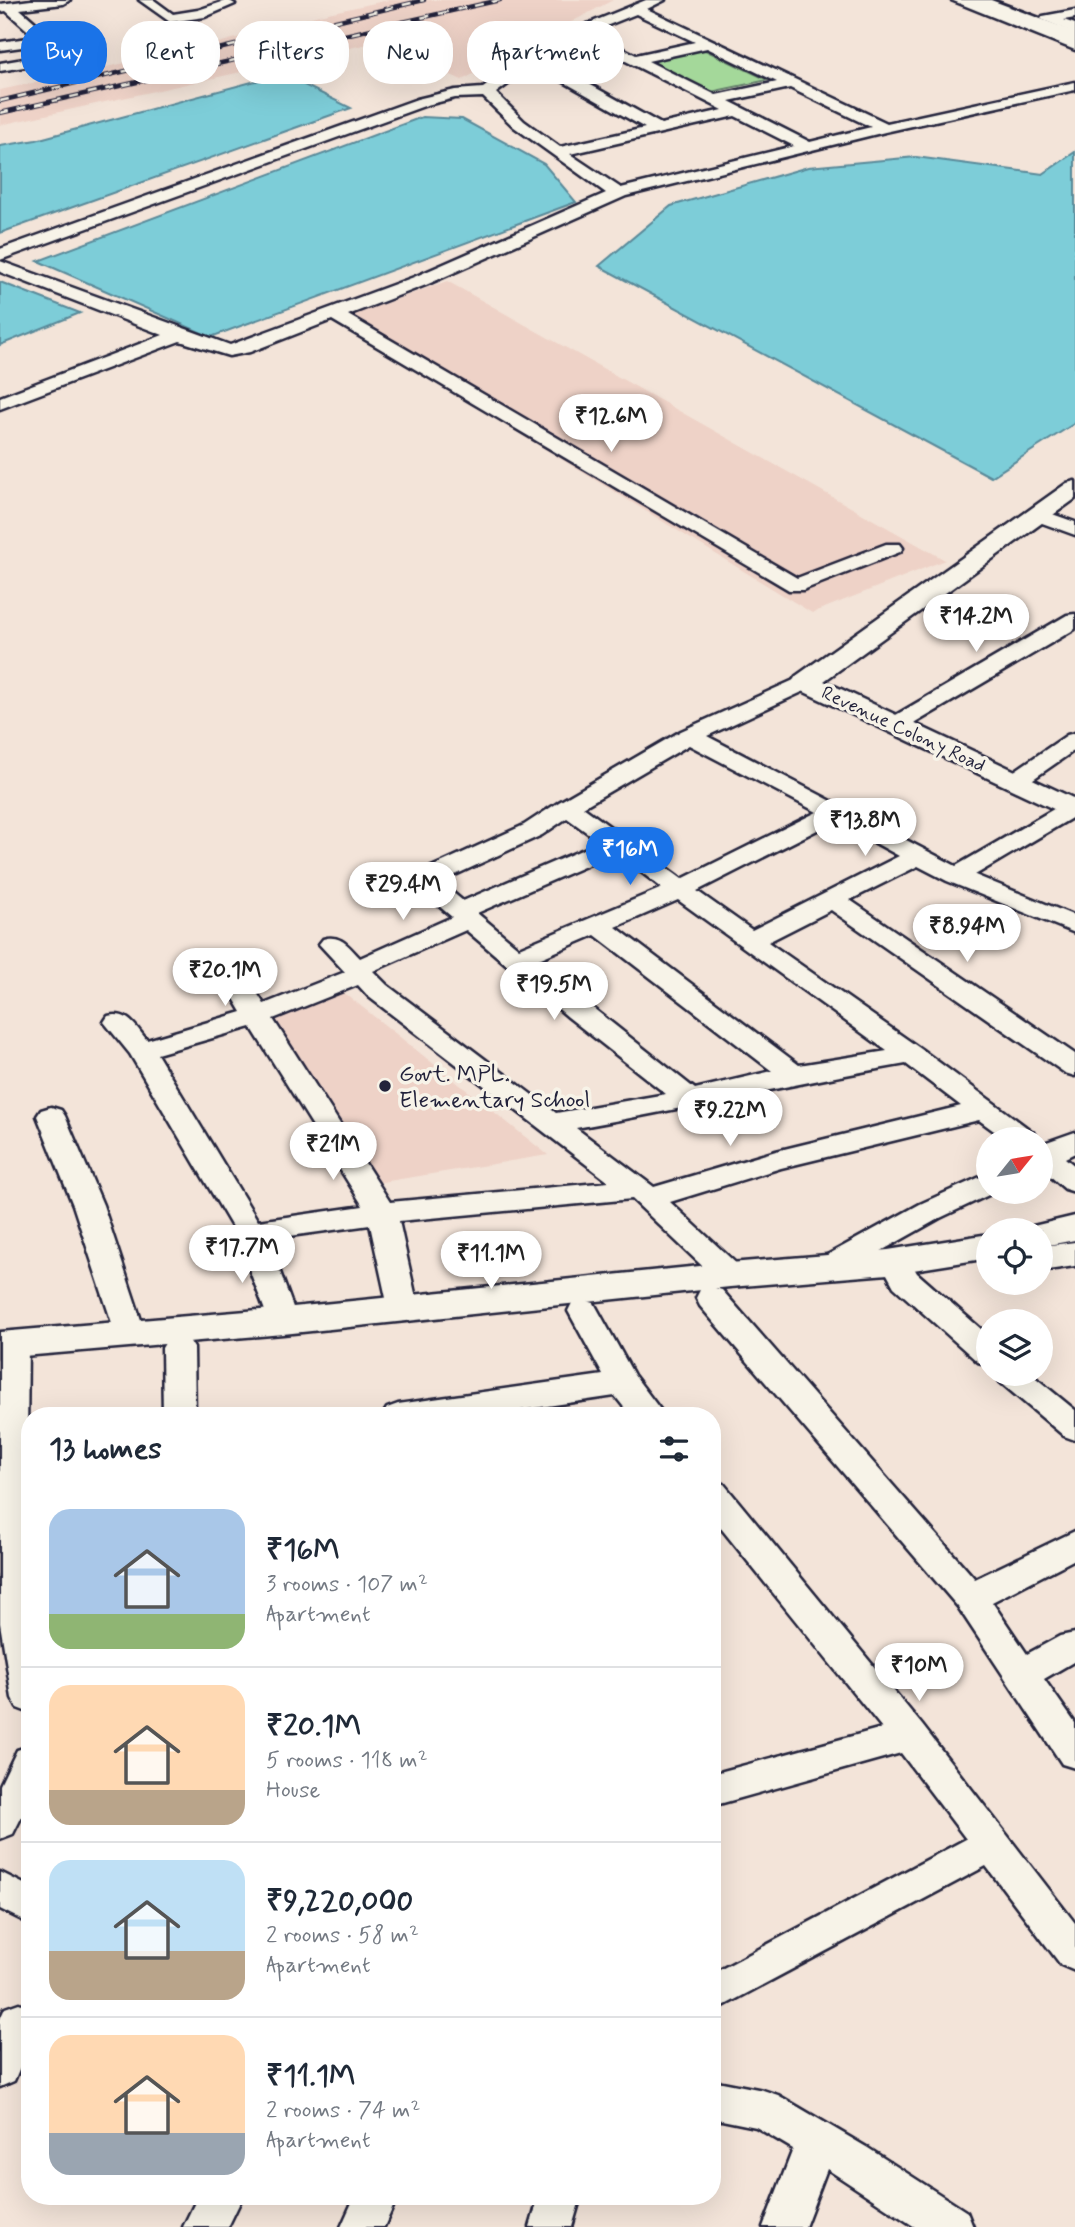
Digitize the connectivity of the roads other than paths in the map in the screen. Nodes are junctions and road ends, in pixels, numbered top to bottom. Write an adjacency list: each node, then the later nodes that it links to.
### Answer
1 (63, 0): 8 (street)
2 (146, 0): 7 (street)
3 (658, 0): 9 (street)
4 (958, 0): 21 (street)
5 (975, 0): 17 (main road)
6 (1001, 0): 11 (street)
7 (228, 4)
8 (5, 8): 12 (street)
9 (636, 9): 13 (street); 19 (street)
10 (1075, 14): 11 (street)
11 (1048, 19): 16 (street)
12 (25, 21)
13 (607, 21)
14 (21, 25): 15 (street)
15 (10, 27)
16 (1075, 29)
17 (1075, 39)
18 (21, 42): 20 (street)
19 (707, 44): 23 (street); 26 (street)
20 (0, 46)
21 (1075, 46)
22 (624, 56): 23 (street)
23 (632, 60): 31 (street)
24 (21, 64): 25 (street)
25 (0, 67)
26 (789, 83): 31 (street); 33 (street)
27 (498, 84): 30 (street)
28 (573, 84): 34 (street)
29 (1075, 86): 33 (street)
30 (487, 92): 36 (street); 38 (street)
31 (712, 100): 32 (street)
32 (737, 111): 34 (street); 35 (street)
33 (885, 128): 35 (street)
34 (659, 130): 36 (street)
35 (809, 147): 37 (street)
36 (557, 152): 37 (street)
37 (620, 193): 40 (street)
38 (0, 255)
39 (0, 266): 41 (street)
40 (334, 314): 41 (street); 46 (street)
41 (179, 335): 42 (street)
42 (0, 402)
43 (1075, 488): 44 (street, Revenue Colony Road)
44 (1038, 515): 45 (street); 48 (street, Revenue Colony Road)
45 (1075, 529)
46 (892, 548)
47 (1075, 620): 49 (street)
48 (805, 682): 49 (street, Revenue Colony Road); 50 (street)
49 (897, 724): 52 (street, Revenue Colony Road)
50 (689, 736): 53 (street); 55 (street)
51 (1075, 740): 52 (street)
52 (1015, 781): 54 (street, Revenue Colony Road)
53 (567, 807): 56 (street); 61 (street)
54 (1074, 809): 58 (street)
55 (835, 812): 57 (street); 59 (street)
56 (618, 842): 59 (street); 61 (street)
57 (918, 856): 58 (street); 60 (street)
58 (956, 876): 63 (street)
59 (680, 890): 62 (street); 64 (street)
60 (833, 900): 64 (street); 73 (street)
61 (464, 915): 66 (street); 67 (street)
62 (598, 925): 66 (street); 74 (street)
63 (1075, 925)
64 (750, 940): 72 (street)
65 (332, 944): 67 (street)
66 (516, 959): 75 (street)
67 (359, 971): 69 (street); 78 (street)
68 (233, 975): 69 (street)
69 (258, 1016): 71 (street); 86 (street)
70 (117, 1022): 71 (street)
71 (141, 1050): 88 (street)
72 (911, 1055): 74 (street); 76 (street)
73 (1075, 1067)
74 (794, 1075): 75 (street)
75 (690, 1099): 78 (street)
76 (984, 1110): 79 (street); 85 (street)
77 (51, 1116): 100 (street)
78 (551, 1124): 85 (street)
79 (1006, 1127)
80 (1075, 1141): 81 (street)
81 (1054, 1147)
82 (1054, 1165): 83 (street)
83 (1075, 1182)
84 (976, 1189): 93 (street)
85 (643, 1193): 86 (street); 96 (street)
86 (382, 1213): 88 (street); 97 (street)
87 (1075, 1228): 89 (street)
88 (250, 1232): 99 (street)
89 (1053, 1233)
90 (976, 1250): 95 (street)
91 (1075, 1254): 92 (street)
92 (1053, 1257)
93 (831, 1266): 95 (street); 96 (street)
94 (976, 1267): 95 (street)
95 (900, 1270): 96 (street); 101 (street)
96 (721, 1287): 97 (street); 98 (street); 113 (street)
97 (402, 1307): 99 (street)
98 (583, 1311): 102 (street); 104 (street)
99 (283, 1321): 100 (street)
100 (131, 1335): 103 (street)
101 (976, 1342)
102 (178, 1348): 103 (street); 106 (street)
103 (5, 1355): 111 (street)
104 (623, 1383): 107 (street); 108 (street)
105 (1027, 1386): 109 (street)
106 (179, 1407)
107 (459, 1407)
108 (642, 1407)
109 (1070, 1418)
110 (721, 1504): 117 (street)
111 (13, 1536): 114 (street)
112 (1075, 1544): 113 (street)
113 (970, 1597): 116 (street)
114 (21, 1643)
115 (1074, 1646): 116 (street)
116 (1020, 1675): 118 (street)
117 (909, 1736): 120 (street); 122 (street)
118 (1075, 1753)
119 (21, 1780): 121 (street)
120 (721, 1788)
121 (0, 1823)
122 (992, 1844): 125 (street); 126 (street)
123 (0, 1889): 124 (street)
124 (21, 1902)
125 (1075, 1953)
126 (721, 1989)
127 (16, 2017): 128 (street)
128 (0, 2068)
129 (721, 2101): 130 (street)
130 (817, 2140): 137 (street); 138 (street)
131 (217, 2205): 134 (street)
132 (373, 2205): 135 (street)
133 (557, 2205): 136 (street)
134 (204, 2227)
135 (362, 2227)
136 (551, 2227)
137 (784, 2227)
138 (952, 2227)

